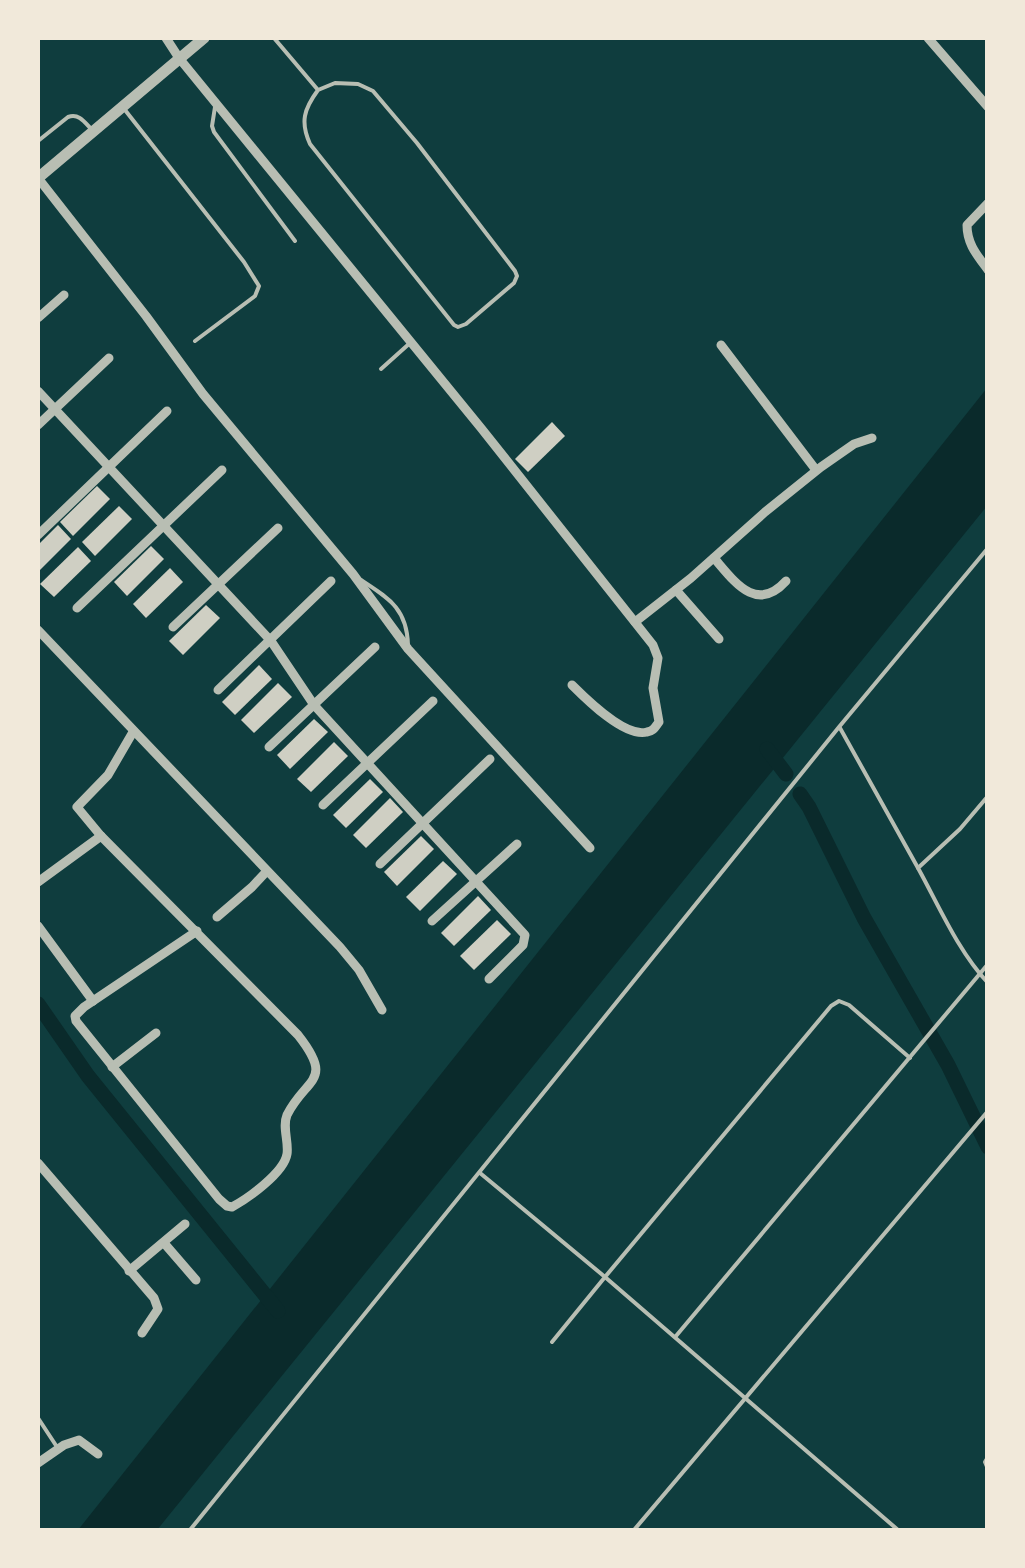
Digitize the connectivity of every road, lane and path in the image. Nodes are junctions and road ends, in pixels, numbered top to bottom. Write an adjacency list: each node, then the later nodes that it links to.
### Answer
1 (166, 38): 5 (street)
2 (204, 38): 5 (street)
3 (274, 38): 6 (lane)
4 (928, 38): 9 (street)
5 (179, 58): 7 (street); 8 (street)
6 (318, 90): 6 (lane)
7 (216, 102): 14 (lane); 19 (street)
8 (122, 106): 10 (street); 18 (lane)
9 (988, 107)
10 (93, 131): 11 (lane); 12 (street)
11 (38, 141)
12 (38, 178): 61 (street)
13 (988, 203): 15 (street)
14 (294, 241)
15 (988, 270)
16 (64, 295): 17 (street)
17 (38, 318)
18 (195, 341)
19 (410, 343): 22 (lane); 41 (street)
20 (721, 345): 30 (street)
21 (108, 358): 24 (street)
22 (381, 369)
23 (38, 391): 24 (street)
24 (55, 409): 26 (street); 28 (street)
25 (167, 412): 28 (street)
26 (38, 426)
27 (872, 438): 30 (street)
28 (109, 468): 31 (street); 33 (street)
29 (222, 470): 31 (street)
30 (816, 470): 35 (street)
31 (162, 525): 38 (street); 40 (street)
32 (278, 528): 38 (street)
33 (38, 534)
34 (988, 548): 51 (lane)
35 (714, 558): 37 (street); 39 (street)
36 (331, 581): 45 (street)
37 (786, 581)
38 (217, 584): 42 (street); 45 (street)
39 (676, 590): 41 (street); 44 (street)
40 (77, 608)
41 (635, 622): 47 (street)
42 (173, 627)
43 (38, 630): 52 (street)
44 (719, 639)
45 (271, 641): 48 (street); 50 (street)
46 (376, 648): 50 (street)
47 (572, 685)
48 (218, 690)
49 (432, 700): 55 (street)
50 (314, 705): 53 (street); 55 (street)
51 (839, 727): 63 (lane); 82 (lane)
52 (132, 732): 59 (street); 64 (street)
53 (268, 747)
54 (490, 759): 58 (street)
55 (368, 764): 57 (street); 58 (street)
56 (988, 796): 63 (lane)
57 (323, 804)
58 (422, 822): 62 (street); 65 (street)
59 (101, 836): 66 (street); 70 (street)
60 (517, 844): 65 (street)
61 (590, 848)
62 (380, 864)
63 (918, 868): 72 (lane)
64 (266, 872): 67 (street); 76 (street)
65 (476, 880): 68 (street); 73 (street)
66 (38, 882)
67 (217, 917)
68 (432, 921)
69 (38, 926): 75 (street)
70 (196, 931): 75 (street); 79 (street)
71 (988, 964): 72 (lane)
72 (979, 974): 74 (lane); 78 (lane)
73 (489, 979)
74 (988, 984)
75 (93, 1001): 79 (street)
76 (382, 1010)
77 (156, 1033): 79 (street)
78 (910, 1058): 86 (lane); 89 (lane)
79 (112, 1066)
80 (986, 1114): 91 (lane)
81 (38, 1163): 85 (street)
82 (480, 1173): 86 (lane); 98 (lane)
83 (185, 1224): 84 (street)
84 (164, 1242): 85 (street); 87 (street)
85 (130, 1271): 88 (street)
86 (605, 1276): 89 (lane); 90 (lane)
87 (196, 1280)
88 (142, 1332)
89 (675, 1338): 91 (lane)
90 (552, 1342)
91 (744, 1399): 99 (lane); 100 (lane)
92 (38, 1418): 93 (lane)
93 (58, 1448): 94 (street); 96 (street)
94 (98, 1454)
95 (988, 1457): 97 (lane)
96 (38, 1463)
97 (988, 1469)
98 (190, 1530)
99 (634, 1530)
100 (898, 1530)

